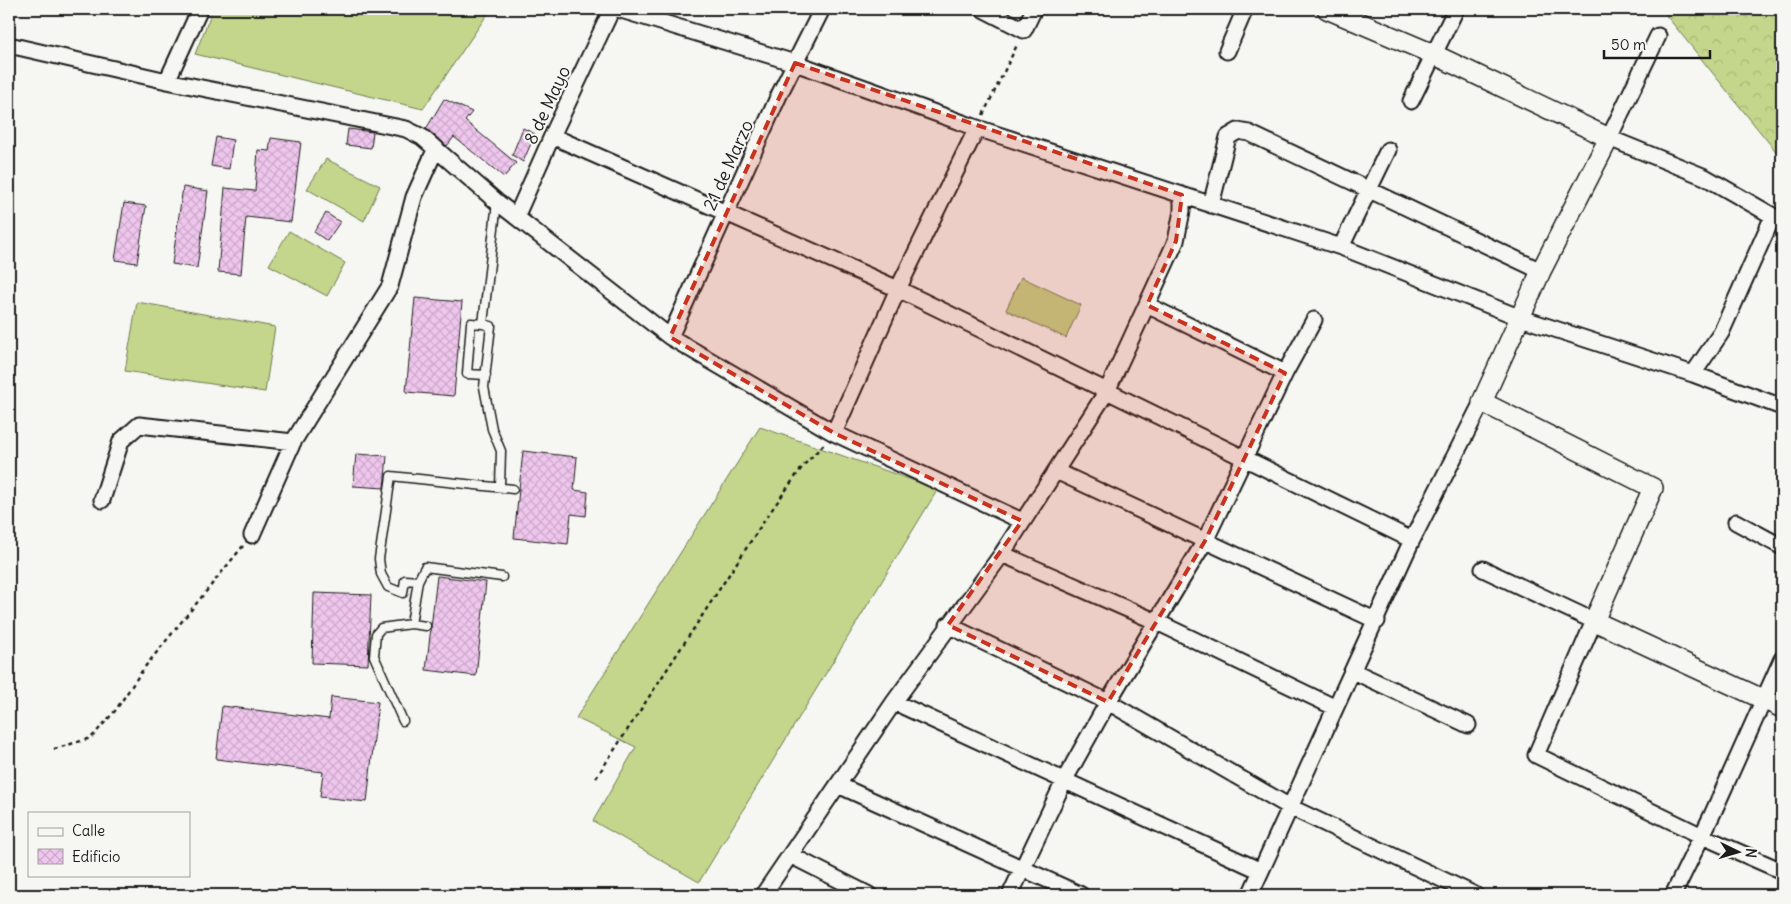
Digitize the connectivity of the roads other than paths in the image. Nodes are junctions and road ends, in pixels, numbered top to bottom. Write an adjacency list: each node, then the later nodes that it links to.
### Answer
1 (200, 9): 15 (street)
2 (612, 9): 18 (street, 8 de Mayo)
3 (618, 9): 14 (street)
4 (822, 9): 14 (street, 21 de Marzo)
5 (983, 9): 6 (street)
6 (1034, 9)
7 (1245, 9): 12 (street)
8 (1327, 9): 13 (street)
9 (1456, 9): 13 (street)
10 (1658, 36): 19 (street)
11 (9, 45): 15 (street)
12 (1227, 51)
13 (1433, 54): 16 (street); 19 (street)
14 (795, 63): 17 (street); 26 (street, 21 de Marzo)
15 (167, 80): 20 (street)
16 (1411, 102)
17 (977, 128): 23 (street); 30 (street)
18 (552, 136): 26 (street); 27 (street, 8 de Mayo)
19 (1609, 138): 29 (street); 37 (street)
20 (436, 148): 24 (street); 43 (street)
21 (1388, 150): 22 (street)
22 (1367, 190): 25 (street); 28 (street); 29 (street)
23 (1182, 195): 25 (street); 31 (street)
24 (497, 202): 27 (street); 34 (lane)
25 (1211, 205): 28 (street)
26 (726, 214): 30 (street); 35 (street, 21 de Marzo)
27 (516, 217): 35 (street)
28 (1341, 247): 32 (street)
29 (1542, 270): 32 (street)
30 (898, 289): 39 (street); 42 (street)
31 (1148, 305): 36 (street); 39 (street)
32 (1521, 318): 37 (street); 40 (street)
33 (1314, 320): 36 (street)
34 (483, 324): 38 (lane); 38 (lane)
35 (670, 337): 42 (street)
36 (1286, 373): 44 (street)
37 (1693, 374): 41 (street)
38 (486, 375): 46 (lane)
39 (1107, 391): 44 (street); 45 (street)
40 (1482, 402): 52 (street); 62 (street)
41 (1782, 407)
42 (834, 433): 49 (street)
43 (293, 442): 48 (street); 51 (street)
44 (1244, 460): 52 (street); 53 (street)
45 (1056, 471): 49 (street); 53 (street)
46 (500, 487): 47 (lane); 59 (lane)
47 (512, 488)
48 (102, 500)
49 (1022, 521): 55 (street)
50 (1736, 522): 54 (street)
51 (252, 535)
52 (1412, 540): 61 (street)
53 (1205, 541): 61 (street); 63 (street)
54 (1782, 547)
55 (1002, 554): 63 (street); 65 (street)
56 (1483, 568): 62 (street)
57 (502, 576): 58 (lane)
58 (418, 581): 59 (lane); 60 (lane)
59 (403, 593): 60 (lane)
60 (416, 595): 64 (lane)
61 (1376, 620): 68 (street)
62 (1594, 621): 69 (street); 79 (street)
63 (1157, 622): 71 (street); 72 (street)
64 (411, 624): 66 (lane); 74 (lane)
65 (948, 625): 70 (street); 71 (street)
66 (426, 626)
67 (1782, 659): 69 (street)
68 (1353, 670): 72 (street); 75 (street)
69 (1764, 699): 73 (street); 79 (street)
70 (894, 702): 76 (street); 77 (street)
71 (1108, 702): 76 (street); 78 (street)
72 (1334, 707): 78 (street)
73 (1782, 708)
74 (403, 721)
75 (1468, 725)
76 (1064, 780): 81 (street); 82 (street)
77 (838, 785): 80 (street); 81 (street)
78 (1290, 806): 82 (street); 84 (street)
79 (1702, 836): 83 (street); 91 (street)
80 (790, 855): 85 (street); 86 (street)
81 (1024, 868): 87 (street); 88 (street)
82 (1261, 871): 89 (street)
83 (1782, 871)
84 (1459, 892): 90 (street)
85 (763, 895)
86 (869, 895)
87 (1010, 895)
88 (1081, 895)
89 (1250, 895)
90 (1475, 895)
91 (1673, 895)

